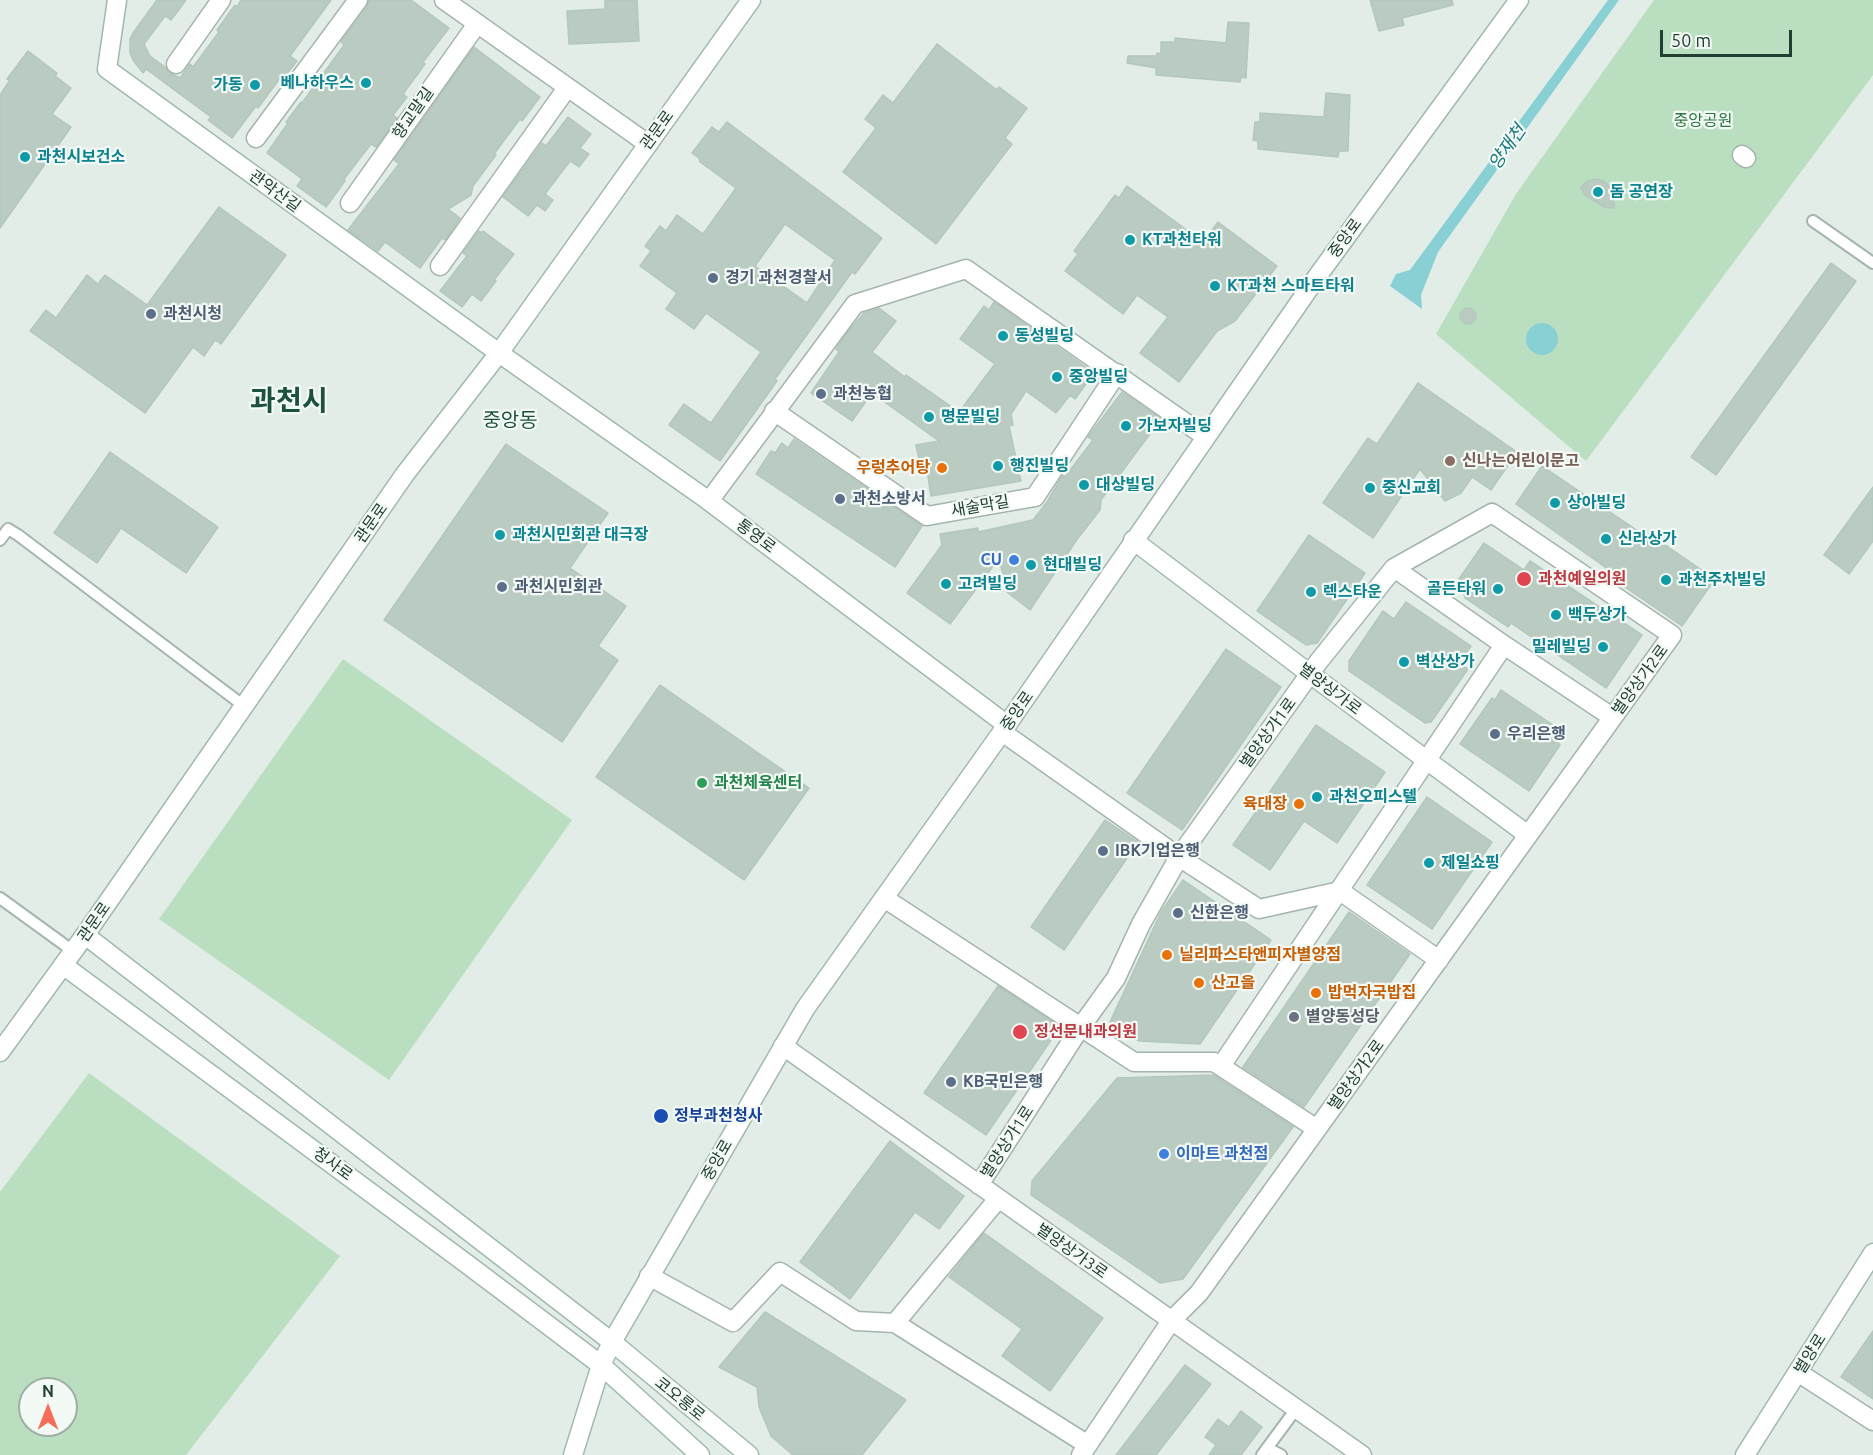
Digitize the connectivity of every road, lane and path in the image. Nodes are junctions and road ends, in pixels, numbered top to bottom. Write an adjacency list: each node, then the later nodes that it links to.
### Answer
1 (117, 0): 16 (street, 관악산길)
2 (221, 0): 8 (street)
3 (358, 0): 10 (street)
4 (444, 0): 7 (street)
5 (751, 0): 11 (street, 관문로)
6 (1518, 0): 19 (street, 중앙로)
7 (477, 24): 9 (street); 12 (street, 향교말길)
8 (176, 64)
9 (567, 88): 11 (street); 15 (street)
10 (256, 138)
11 (648, 144): 16 (street, 관문로)
12 (350, 203)
13 (1813, 221): 14 (lane)
14 (1873, 263)
15 (440, 266)
16 (499, 354): 20 (street, 통영로); 27 (street, 관문로)
17 (1117, 374): 18 (street); 18 (street, 새술막길); 19 (street)
18 (774, 411): 20 (street)
19 (1206, 437): 22 (street, 중앙로)
20 (709, 501): 29 (street, 통영로)
21 (0, 540): 27 (lane)
22 (1133, 540): 26 (street, 별양상가로); 29 (street, 중앙로)
23 (1394, 568): 24 (street, 별양상가1로); 25 (street); 26 (street, 별양상가1로)
24 (1672, 635): 28 (street, 별양상가2로)
25 (1504, 645): 28 (street); 30 (street)
26 (1310, 674): 30 (street, 별양상가로); 32 (street, 별양상가1로)
27 (244, 706): 36 (street, 관문로)
28 (1612, 717): 31 (street, 별양상가2로)
29 (1004, 729): 32 (street, 통영로); 35 (street, 중앙로)
30 (1427, 761): 31 (street, 별양상가로); 33 (street)
31 (1528, 835): 38 (street, 별양상가2로)
32 (1179, 857): 33 (street, 통영로); 39 (street, 별양상가1로)
33 (1340, 891): 38 (street); 42 (street)
34 (0, 898): 37 (lane)
35 (884, 898): 39 (street); 40 (street, 중앙로)
36 (85, 935): 37 (street, 관문로); 50 (street, 청사로)
37 (68, 958): 41 (street, 관문로); 51 (street, 청사로)
38 (1439, 960): 43 (street, 별양상가2로)
39 (1080, 1028): 42 (street); 44 (street, 별양상가1로)
40 (783, 1046): 44 (street, 별양상가3로); 47 (street, 중앙로)
41 (0, 1052)
42 (1221, 1066): 43 (street)
43 (1317, 1130): 48 (street, 별양상가2로)
44 (979, 1185): 45 (street, 별양상가3로)
45 (998, 1199): 48 (street, 별양상가3로); 49 (street)
46 (1873, 1252): 52 (street, 별양로)
47 (649, 1276): 49 (street); 50 (street, 중앙로)
48 (1171, 1321): 53 (street, 별양상가3로); 55 (street, 별양상가2로)
49 (895, 1323): 55 (street)
50 (612, 1342): 51 (street, 중앙로); 59 (street, 코오롱로)
51 (601, 1365): 57 (street, 중앙로); 58 (street, 청사로)
52 (1798, 1373): 54 (street); 62 (street, 별양로)
53 (1296, 1409): 56 (lane); 61 (street, 별양상가3로)
54 (1873, 1421)
55 (1085, 1450)
56 (1265, 1451): 60 (lane)
57 (573, 1455)
58 (700, 1455)
59 (749, 1455)
60 (1281, 1455)
61 (1362, 1455)
62 (1745, 1455)

